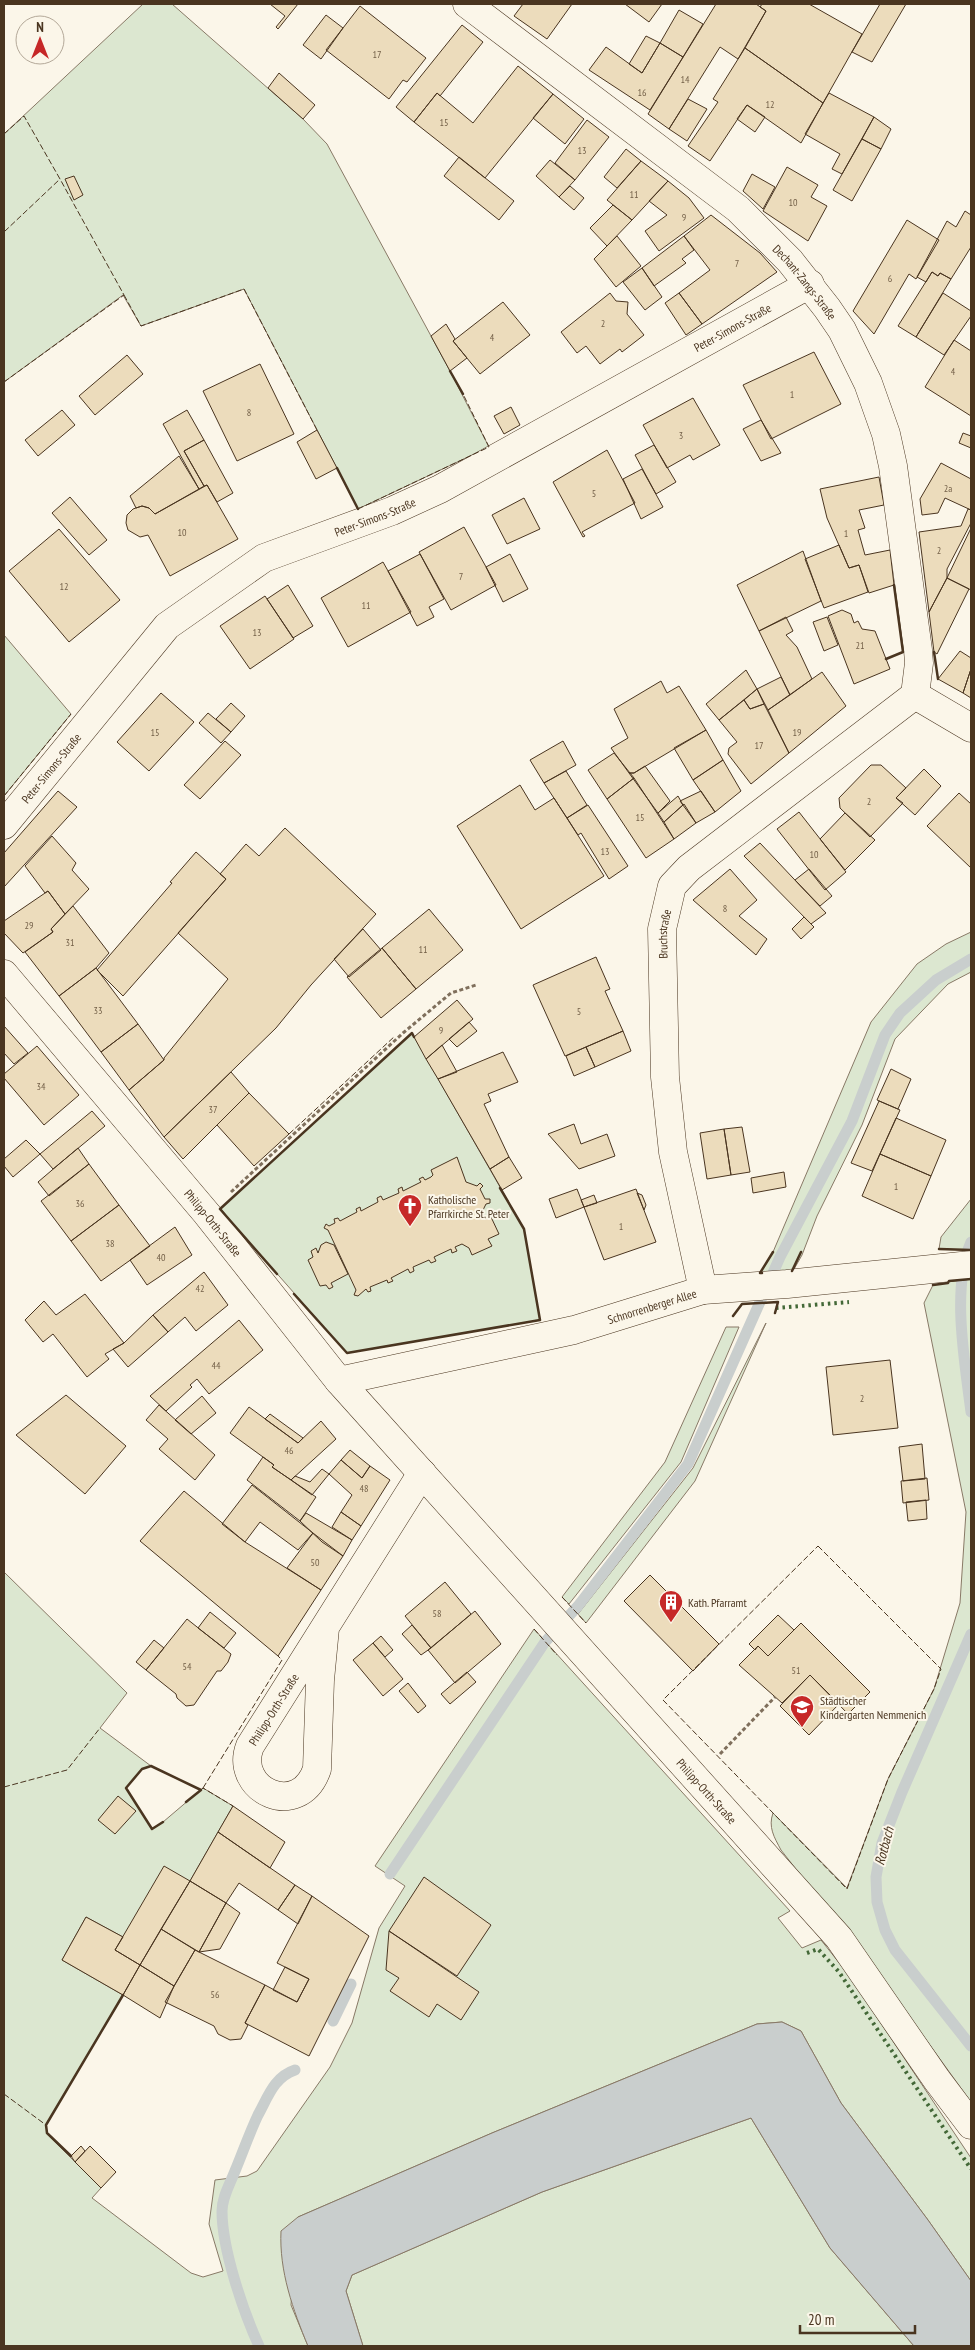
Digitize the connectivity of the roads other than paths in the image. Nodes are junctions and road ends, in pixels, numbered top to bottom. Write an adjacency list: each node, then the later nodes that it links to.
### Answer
1 (467, 4): 2 (street, Dechant-Zangs-Straße)
2 (810, 284): 3 (street, Dechant-Zangs-Straße); 5 (street, Peter-Simons-Straße)
3 (915, 695): 4 (street); 8 (street, Bruchstraße)
4 (971, 728)
5 (4, 825)
6 (4, 974): 9 (street, Philipp-Orth-Straße)
7 (971, 1265): 8 (street, Schnorrenberger Allee)
8 (703, 1290): 9 (street, Schnorrenberger Allee)
9 (339, 1381): 10 (street, Philipp-Orth-Straße)
10 (422, 1473): 11 (street, Philipp-Orth-Straße); 12 (street, Philipp-Orth-Straße)
11 (325, 1628): 11 (street, Philipp-Orth-Straße)
12 (937, 2080): 13 (street, Philipp-Orth-Straße); 14 (street)
13 (971, 2125)
14 (971, 2135)

